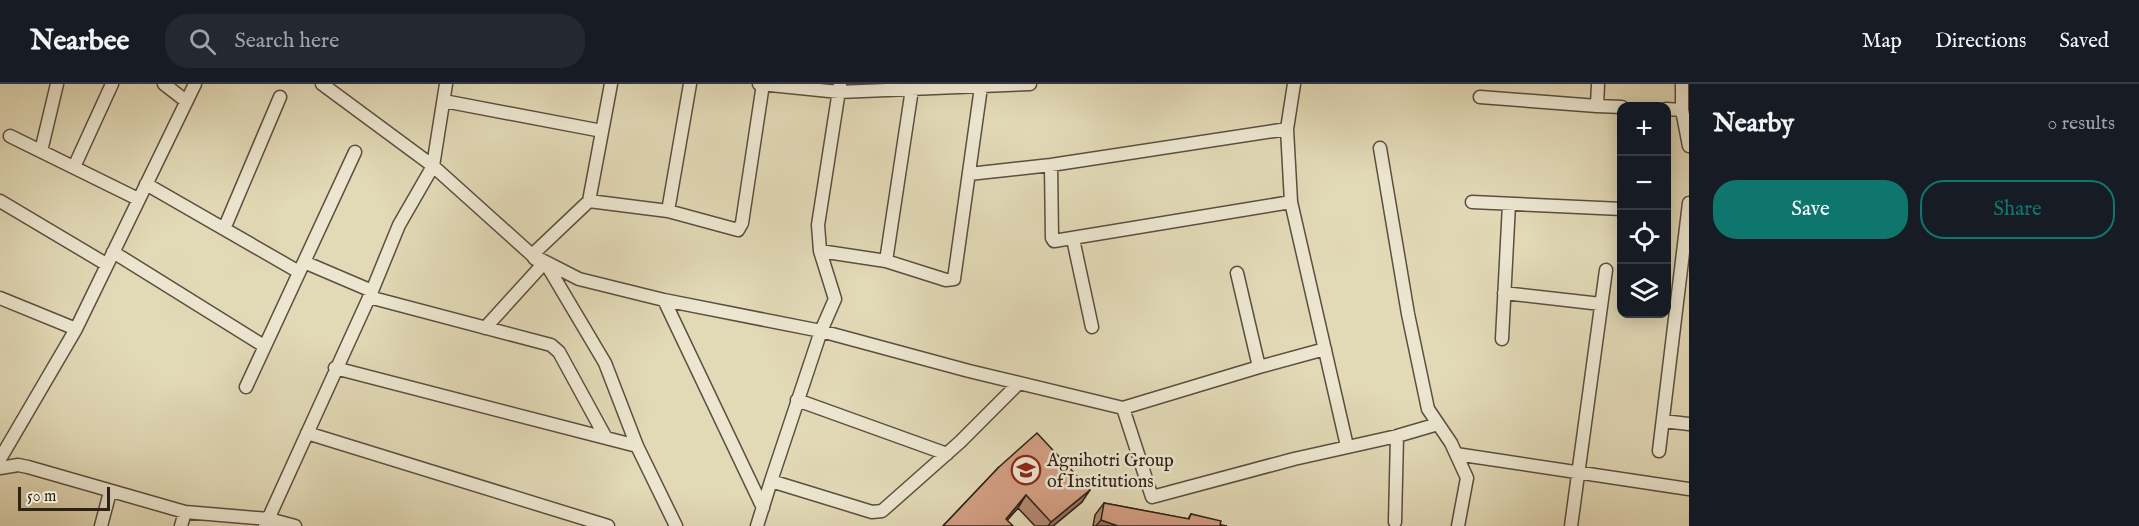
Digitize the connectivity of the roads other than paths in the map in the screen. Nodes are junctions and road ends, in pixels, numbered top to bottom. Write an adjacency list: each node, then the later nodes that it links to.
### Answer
1 (57, 84): 30 (street)
2 (112, 84): 34 (street)
3 (164, 84): 19 (street)
4 (195, 84): 19 (street)
5 (322, 84): 33 (street)
6 (446, 84): 20 (street)
7 (611, 84): 26 (street)
8 (690, 84): 45 (street)
9 (761, 84): 15 (street); 45 (street)
10 (1030, 84): 14 (street)
11 (1294, 84): 25 (street)
12 (1598, 84): 21 (street)
13 (1682, 84): 24 (street)
14 (981, 87): 16 (street); 35 (street)
15 (839, 88): 16 (street); 48 (street)
16 (912, 89): 51 (street)
17 (280, 97): 46 (street)
18 (1480, 97): 21 (street)
19 (186, 101): 36 (street)
20 (444, 101): 26 (street); 33 (street)
21 (1597, 106): 22 (street)
22 (1617, 107)
23 (1671, 109): 24 (street)
24 (1682, 110): 28 (street)
25 (1287, 129): 32 (street); 40 (street)
26 (602, 131): 39 (street)
27 (10, 136): 30 (street)
28 (1689, 146)
29 (1380, 148): 78 (street)
30 (40, 151): 34 (street)
31 (355, 152): 53 (street)
32 (1051, 165): 35 (street); 47 (street)
33 (433, 166): 50 (street); 58 (street)
34 (74, 167): 37 (street)
35 (969, 174): 51 (street)
36 (146, 184): 37 (street); 46 (street)
37 (138, 199): 49 (street)
38 (0, 201): 52 (street)
39 (589, 201): 45 (street); 50 (street)
40 (1291, 202): 47 (street); 70 (street)
41 (1472, 202): 43 (street)
42 (1689, 202): 62 (street)
43 (1509, 204): 44 (street); 57 (street)
44 (1617, 209)
45 (668, 211)
46 (224, 229): 53 (street)
47 (1073, 239): 64 (street)
48 (820, 251): 51 (street); 67 (street)
49 (113, 252): 52 (street); 69 (street)
50 (532, 255): 54 (street)
51 (886, 261)
52 (106, 264): 66 (street)
53 (301, 267): 58 (street); 69 (street)
54 (540, 267): 60 (street); 65 (street); 83 (street)
55 (1606, 270): 61 (street)
56 (1237, 273): 71 (street)
57 (1504, 293): 61 (street); 68 (street)
58 (370, 294): 65 (street); 72 (street)
59 (0, 298): 66 (street)
60 (664, 300): 67 (street); 94 (street)
61 (1601, 304): 90 (street)
62 (1676, 319): 63 (street); 77 (street)
63 (1689, 320)
64 (1092, 327)
65 (485, 328): 82 (street)
66 (76, 329): 88 (street)
67 (821, 331): 73 (street); 75 (street)
68 (1502, 339)
69 (264, 346): 74 (street)
70 (1325, 350): 71 (street); 84 (street)
71 (1259, 367): 76 (street)
72 (335, 368): 80 (street); 82 (street)
73 (1019, 382): 76 (street); 86 (street)
74 (246, 387)
75 (797, 400): 86 (street); 91 (street)
76 (1123, 408): 84 (street)
77 (1663, 420): 79 (street); 85 (street)
78 (1438, 424): 81 (street); 87 (street)
79 (1689, 424)
80 (307, 433): 97 (street); 101 (street)
81 (1397, 436): 84 (street); 96 (street)
82 (608, 438): 83 (street)
83 (634, 445): 102 (street)
84 (1347, 446)
85 (1659, 451)
86 (947, 454): 91 (street)
87 (1456, 454): 90 (street); 104 (street)
88 (0, 459)
89 (0, 468): 93 (street)
90 (1578, 473): 92 (street); 106 (street)
91 (771, 481): 94 (street)
92 (1689, 489)
93 (110, 492): 95 (street); 98 (street)
94 (763, 508): 103 (street)
95 (185, 512): 97 (street); 99 (street)
96 (1395, 522)
97 (267, 523): 100 (street)
98 (101, 526)
99 (181, 526)
100 (295, 526)
101 (608, 526)
102 (676, 526)
103 (757, 526)
104 (1458, 526): 105 (street)
105 (1464, 526)
106 (1571, 526)

